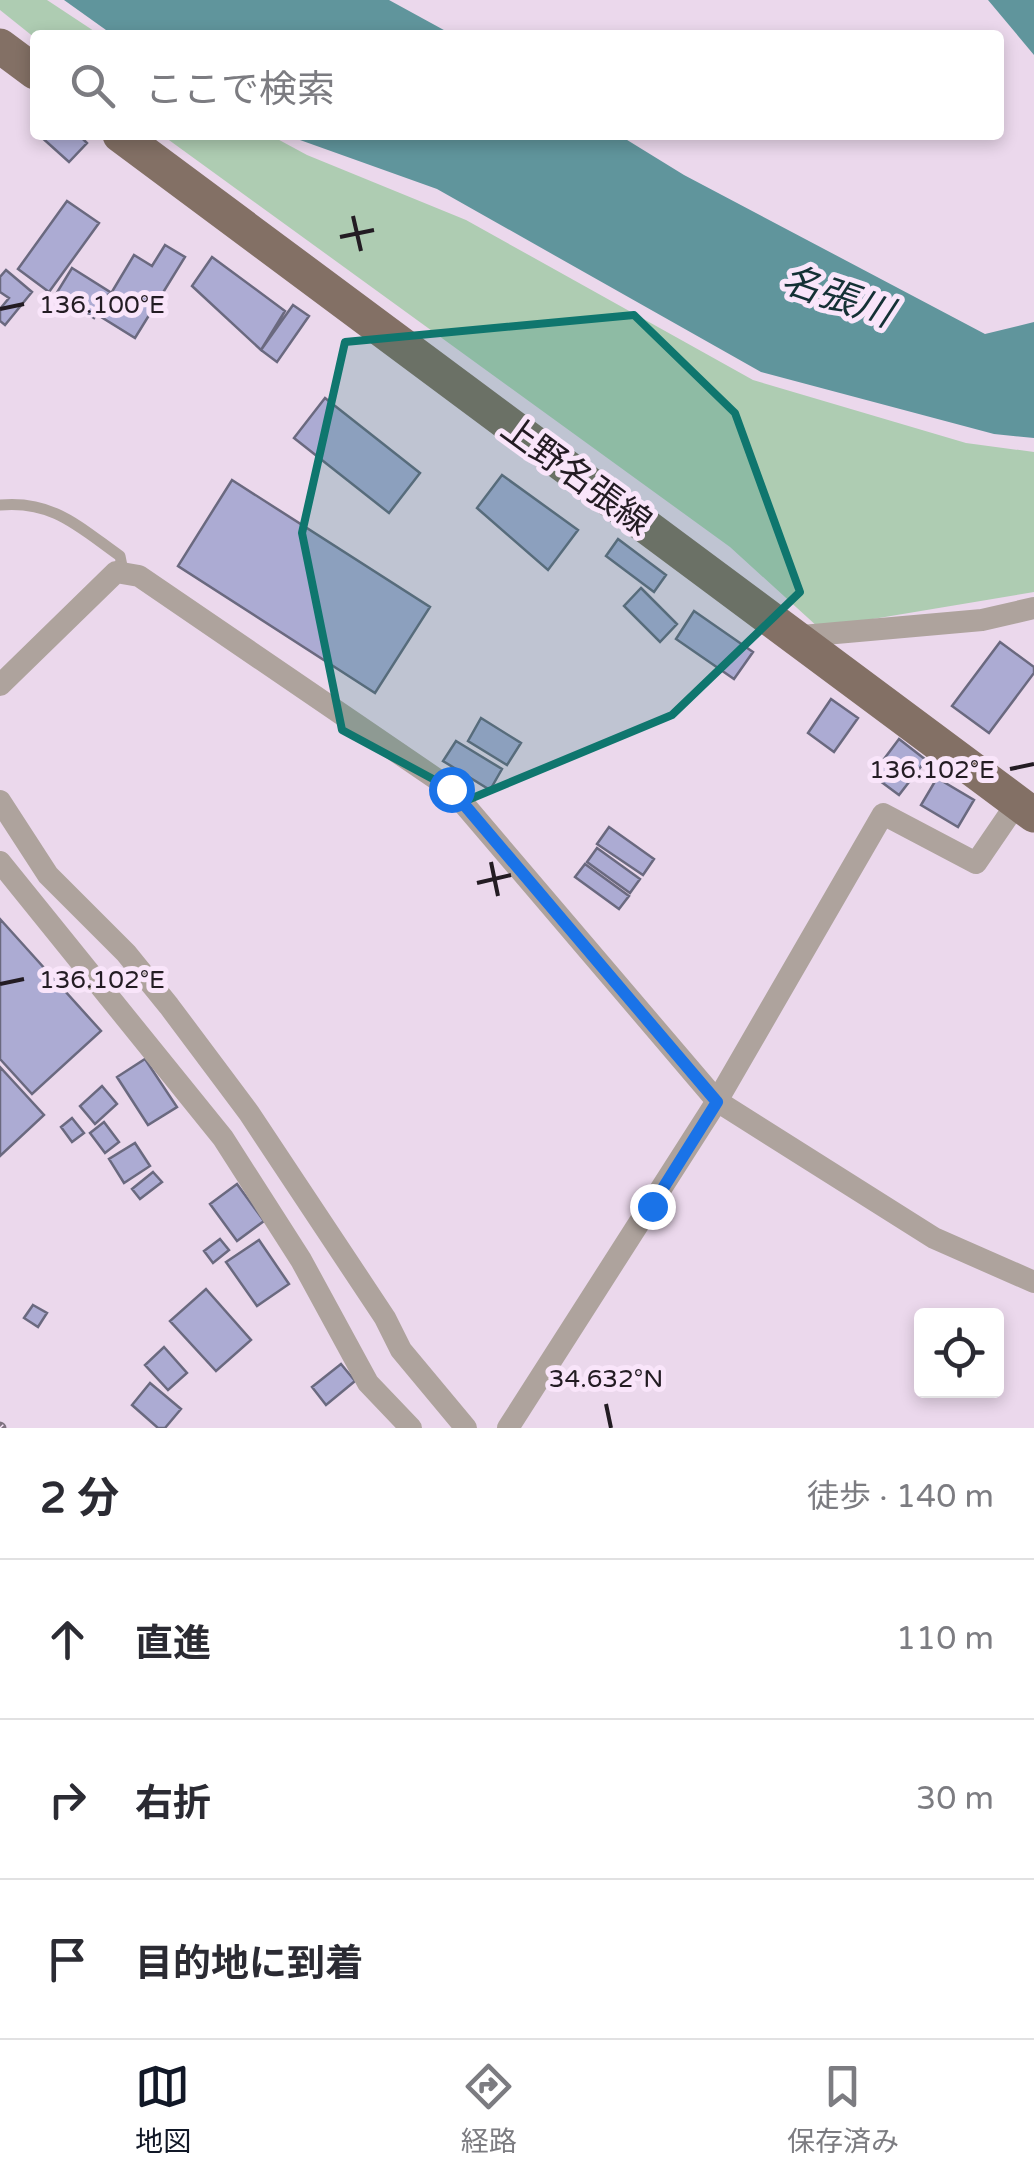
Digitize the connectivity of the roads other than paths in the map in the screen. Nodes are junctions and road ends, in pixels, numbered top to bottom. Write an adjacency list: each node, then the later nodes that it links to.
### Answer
1 (0, 46): 2 (main road)
2 (30, 68)
3 (127, 140): 7 (main road, 上野名張線)
4 (0, 504): 5 (lane)
5 (123, 571): 8 (street); 12 (street)
6 (1034, 608): 7 (street)
7 (791, 637): 10 (main road, 上野名張線)
8 (0, 685)
9 (0, 801): 15 (street)
10 (1025, 809): 12 (street)
11 (0, 862): 14 (street)
12 (717, 1102): 13 (street); 16 (street)
13 (1034, 1282)
14 (411, 1428)
15 (466, 1428)
16 (508, 1428)

